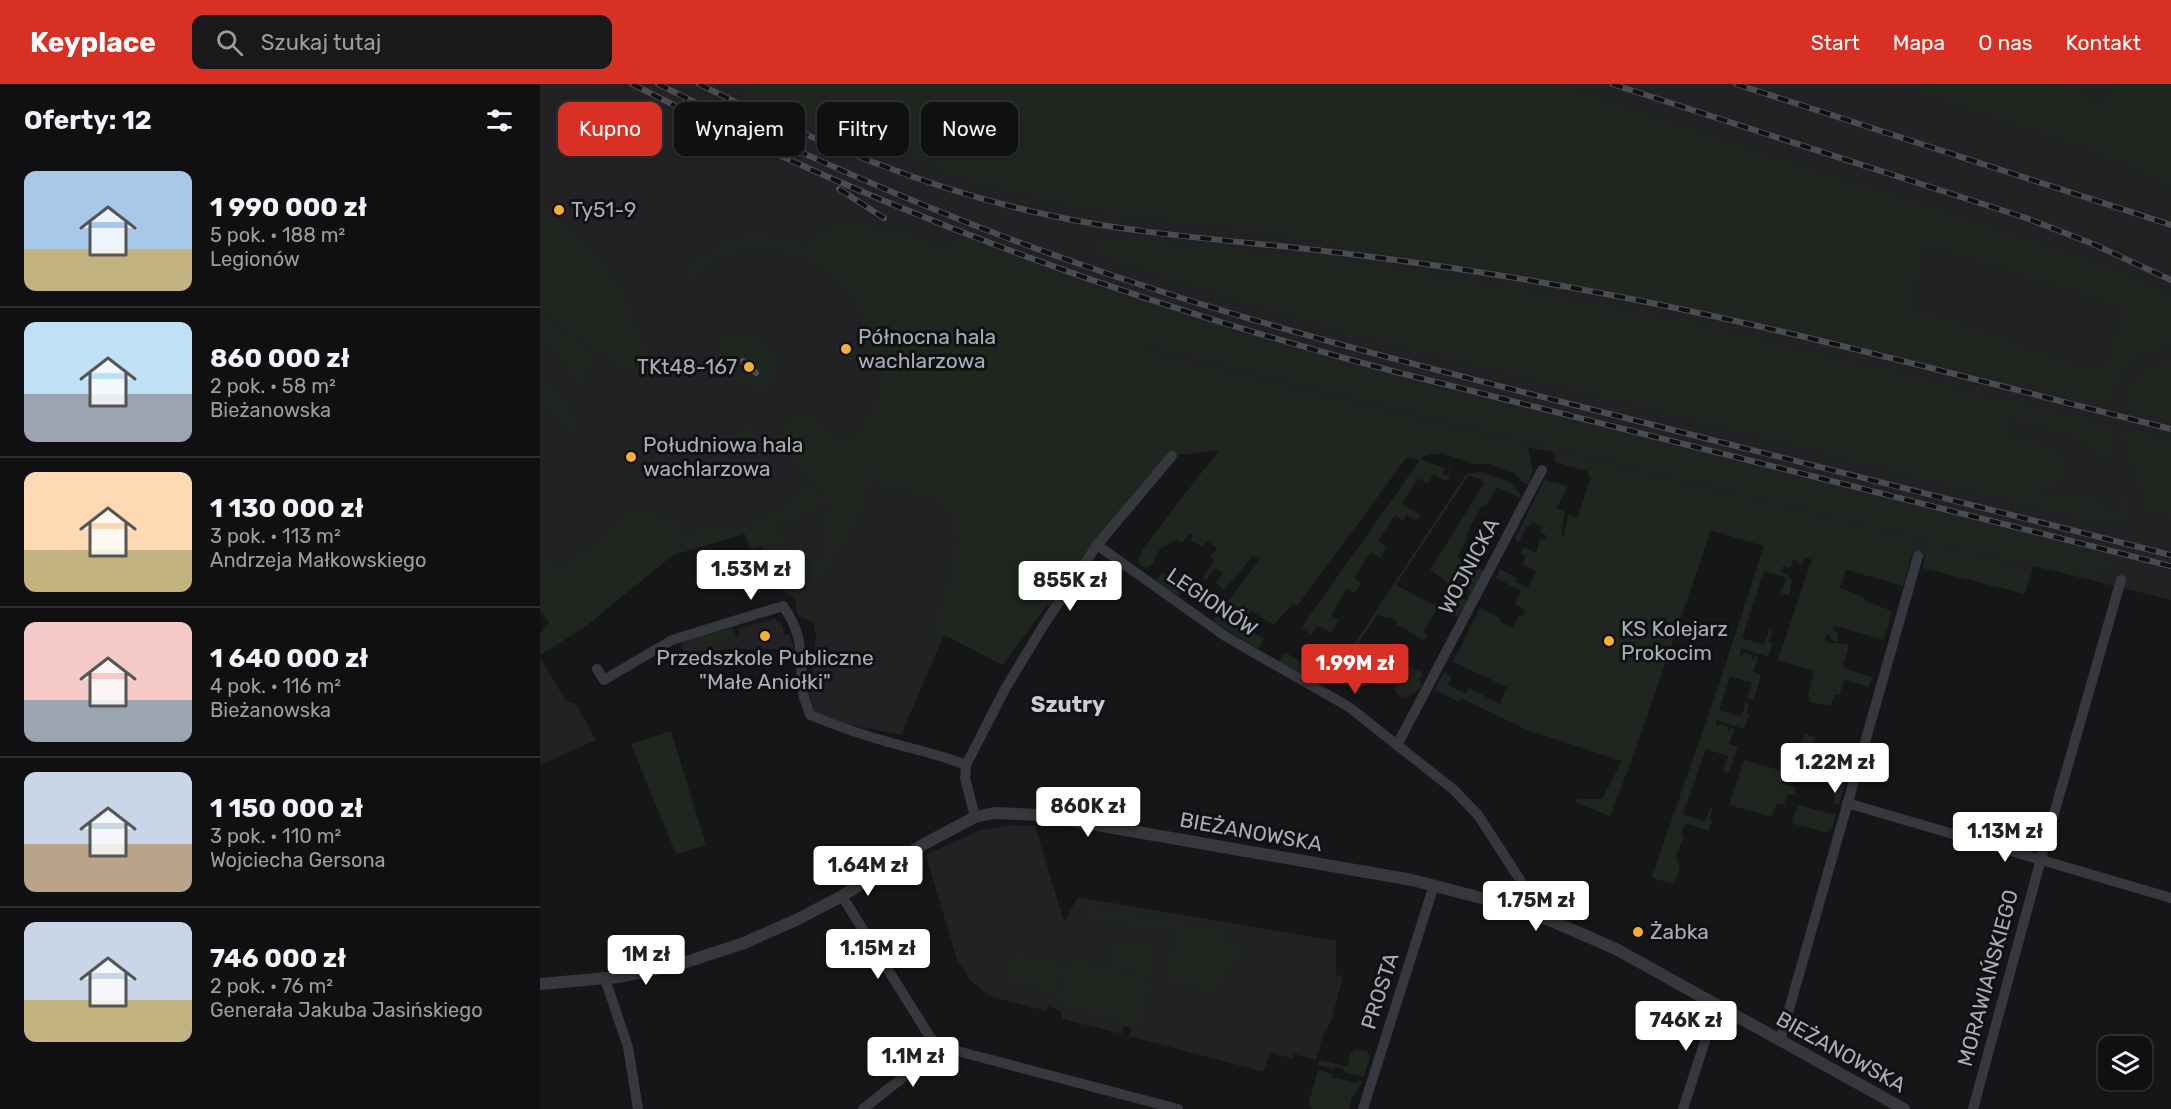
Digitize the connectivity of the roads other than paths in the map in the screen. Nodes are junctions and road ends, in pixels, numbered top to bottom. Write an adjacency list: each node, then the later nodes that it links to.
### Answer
1 (1172, 456): 3 (street)
2 (1542, 470): 7 (street, WOJNICKA)
3 (1097, 545): 7 (street, LEGIONÓW); 8 (street)
4 (1918, 556): 9 (street)
5 (2121, 580): 11 (street, MORAWIAŃSKIEGO)
6 (597, 669): 8 (street)
7 (1397, 745): 15 (street, LEGIONÓW)
8 (966, 765): 10 (street)
9 (1847, 803): 11 (street); 19 (street)
10 (975, 817): 12 (street, BIEŻANOWSKA); 13 (street, BIEŻANOWSKA)
11 (2041, 859): 14 (street); 27 (street, MORAWIAŃSKIEGO)
12 (1434, 885): 15 (street, BIEŻANOWSKA); 24 (street, PROSTA)
13 (842, 896): 16 (street, BIEŻANOWSKA); 20 (street)
14 (2171, 898)
15 (1524, 911): 18 (street, BIEŻANOWSKA)
16 (605, 979): 17 (street, BIEŻANOWSKA); 21 (street)
17 (540, 984)
18 (1717, 1004): 19 (street, BIEŻANOWSKA); 25 (street)
19 (1780, 1041): 26 (street, BIEŻANOWSKA)
20 (938, 1046): 22 (street); 23 (street)
21 (638, 1109)
22 (863, 1109)
23 (1178, 1109)
24 (1363, 1109)
25 (1683, 1109)
26 (1904, 1109)
27 (1973, 1109)

